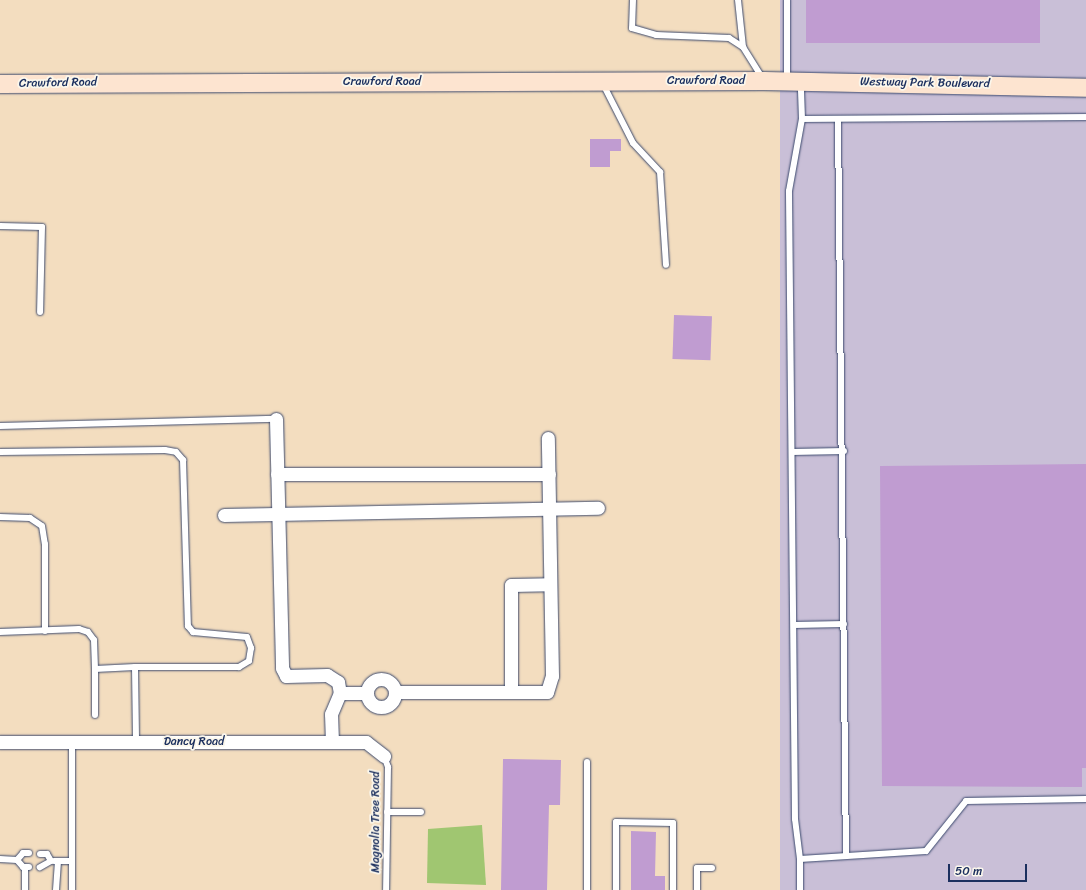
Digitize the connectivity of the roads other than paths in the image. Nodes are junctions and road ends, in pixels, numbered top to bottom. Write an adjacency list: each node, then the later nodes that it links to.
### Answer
1 (633, 0): 4 (lane)
2 (738, 0): 4 (lane)
3 (787, 0): 7 (lane)
4 (743, 47): 6 (lane)
5 (602, 81): 6 (street, Crawford Road); 8 (street, Crawford Road); 14 (lane)
6 (764, 81): 7 (street, Westway Park Boulevard)
7 (794, 81): 9 (street, Westway Park Boulevard); 11 (lane)
8 (0, 84)
9 (1086, 88)
10 (1086, 117): 12 (lane)
11 (802, 119): 12 (lane); 21 (lane)
12 (838, 120): 19 (lane)
13 (0, 226): 15 (lane)
14 (666, 265)
15 (40, 312)
16 (276, 419): 17 (lane); 22 (street)
17 (0, 426)
18 (548, 438): 23 (street)
19 (844, 451): 21 (lane); 30 (lane)
20 (0, 452): 34 (lane)
21 (792, 452): 31 (lane)
22 (277, 474): 23 (street); 26 (street)
23 (549, 474): 25 (street)
24 (598, 508): 25 (street)
25 (549, 509): 26 (street); 29 (street)
26 (278, 514): 27 (street); 38 (street)
27 (224, 515)
28 (0, 517): 32 (lane)
29 (550, 584): 37 (street); 37 (street)
30 (844, 624): 31 (lane); 52 (lane)
31 (794, 625): 54 (lane)
32 (45, 631): 33 (lane); 35 (lane)
33 (0, 632)
34 (135, 668): 35 (lane); 43 (lane)
35 (95, 669): 40 (lane)
36 (395, 692): 37 (street); 39 (street); 39 (street)
37 (511, 692)
38 (340, 693): 39 (street); 44 (street)
39 (367, 693)
40 (95, 715)
41 (0, 742): 42 (street, Dancy Road)
42 (72, 742): 43 (street, Dancy Road); 58 (lane)
43 (136, 742): 44 (street, Dancy Road)
44 (332, 742): 45 (street, Dancy Road)
45 (384, 756): 48 (lane, Magnolia Tree Road)
46 (587, 762): 65 (lane)
47 (1086, 799): 52 (lane)
48 (387, 812): 49 (lane); 64 (lane, Magnolia Tree Road)
49 (421, 812)
50 (29, 853): 55 (lane)
51 (40, 854): 56 (lane)
52 (846, 856): 54 (lane)
53 (0, 859): 55 (lane)
54 (800, 859): 69 (lane)
55 (17, 860): 61 (lane)
56 (51, 861): 57 (lane); 59 (lane)
57 (58, 861): 58 (lane); 62 (lane)
58 (72, 861): 63 (lane)
59 (40, 867)
60 (712, 868): 68 (lane)
61 (25, 890)
62 (56, 890)
63 (72, 890)
64 (386, 890)
65 (587, 890)
66 (616, 890): 67 (lane)
67 (673, 890)
68 (697, 890)
69 (800, 890)

